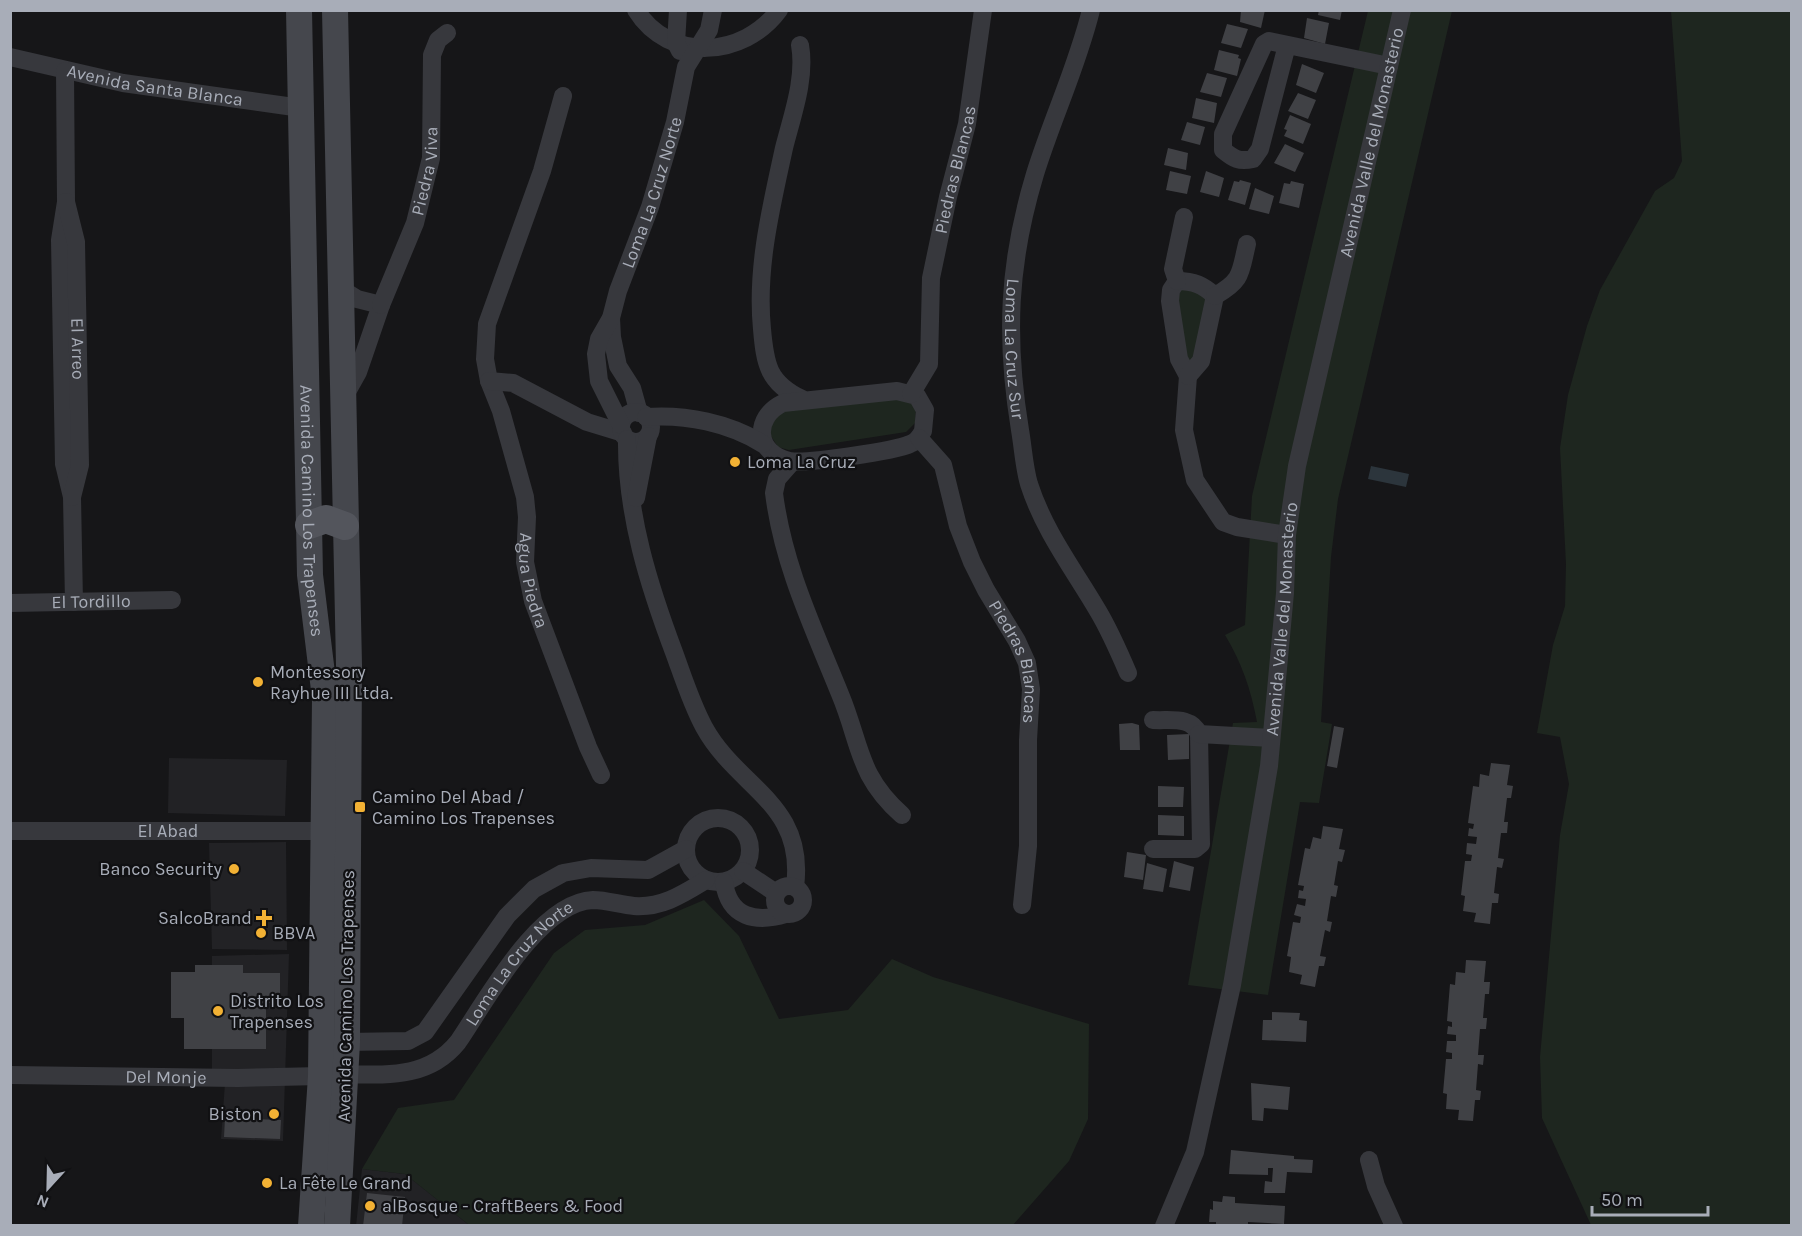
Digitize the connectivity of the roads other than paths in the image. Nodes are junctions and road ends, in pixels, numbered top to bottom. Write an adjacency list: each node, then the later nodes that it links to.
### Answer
1 (298, 10): 20 (main road, Avenida Camino Los Trapenses)
2 (335, 10): 24 (main road, Avenida Camino Los Trapenses)
3 (636, 10): 11 (street)
4 (678, 10): 11 (street)
5 (713, 10): 14 (street, Loma La Cruz Norte)
6 (779, 10): 14 (street)
7 (983, 10): 31 (street, Piedras Blancas)
8 (1091, 10): 49 (street, Loma La Cruz Sur)
9 (1401, 10): 16 (street, Avenida Valle del Monasterio)
10 (447, 33): 26 (street, Piedra Viva)
11 (676, 43): 14 (street); 17 (street)
12 (800, 45): 28 (street)
13 (1287, 45): 13 (street); 16 (street)
14 (699, 50): 17 (street, Loma La Cruz Norte)
15 (10, 57): 18 (street, Avenida Santa Blanca)
16 (1389, 66): 45 (street, Avenida Valle del Monasterio)
17 (686, 67): 27 (street, Loma La Cruz Norte)
18 (65, 71): 20 (street, Avenida Santa Blanca); 47 (street, El Arreo)
19 (563, 96): 30 (street, Agua Piedra)
20 (301, 108): 43 (main road, Avenida Camino Los Trapenses)
21 (1184, 217): 23 (street)
22 (1247, 244): 25 (street)
23 (1177, 281): 25 (street); 29 (street)
24 (341, 289): 26 (street); 32 (main road, Avenida Camino Los Trapenses)
25 (1215, 297): 29 (street)
26 (381, 306): 32 (street, Piedra Viva)
27 (611, 318): 35 (street, Loma La Cruz Norte); 37 (street, Loma La Cruz Norte)
28 (770, 373): 33 (street); 34 (street)
29 (1188, 376): 45 (street)
30 (489, 381): 37 (street); 53 (street, Agua Piedra)
31 (911, 394): 33 (street); 38 (street)
32 (344, 397): 44 (main road, Avenida Camino Los Trapenses)
33 (802, 399): 34 (street)
34 (767, 417): 36 (street); 39 (street)
35 (646, 424): 36 (street); 37 (street); 37 (street); 42 (street, Loma La Cruz Norte)
36 (728, 427): 39 (street)
37 (624, 432): 42 (street, Loma La Cruz Norte)
38 (919, 438): 40 (street); 63 (street, Piedras Blancas)
39 (765, 446): 40 (street); 41 (street)
40 (792, 462): 41 (street)
41 (774, 493): 54 (street)
42 (634, 509): 61 (street, Loma La Cruz Norte)
43 (309, 525): 44 (main road); 56 (main road, Avenida Camino Los Trapenses)
44 (345, 526): 65 (main road, Avenida Camino Los Trapenses)
45 (1287, 535): 52 (street, Avenida Valle del Monasterio)
46 (172, 600): 47 (street, El Tordillo)
47 (74, 602): 48 (street, El Tordillo)
48 (10, 603)
49 (1128, 673)
50 (1153, 720): 51 (street)
51 (1199, 734): 52 (street); 58 (street)
52 (1271, 738): 71 (street, Avenida Valle del Monasterio)
53 (601, 775)
54 (902, 815)
55 (10, 831): 56 (street, El Abad)
56 (325, 831): 67 (main road, Avenida Camino Los Trapenses)
57 (686, 849): 59 (street); 60 (street); 65 (street, Loma La Cruz Norte)
58 (1153, 849)
59 (743, 871): 60 (street); 62 (street)
60 (715, 881): 64 (street); 67 (street, Loma La Cruz Norte)
61 (795, 886): 62 (street); 64 (street)
62 (776, 893): 64 (street)
63 (1022, 905)
64 (786, 914)
65 (347, 1042): 67 (main road, Avenida Camino Los Trapenses)
66 (10, 1075): 67 (street, Del Monje)
67 (334, 1075): 69 (main road, Avenida Camino Los Trapenses); 70 (main road, Avenida Camino Los Trapenses)
68 (1369, 1160): 72 (street)
69 (311, 1226)
70 (337, 1226)
71 (1164, 1226)
72 (1394, 1226)

